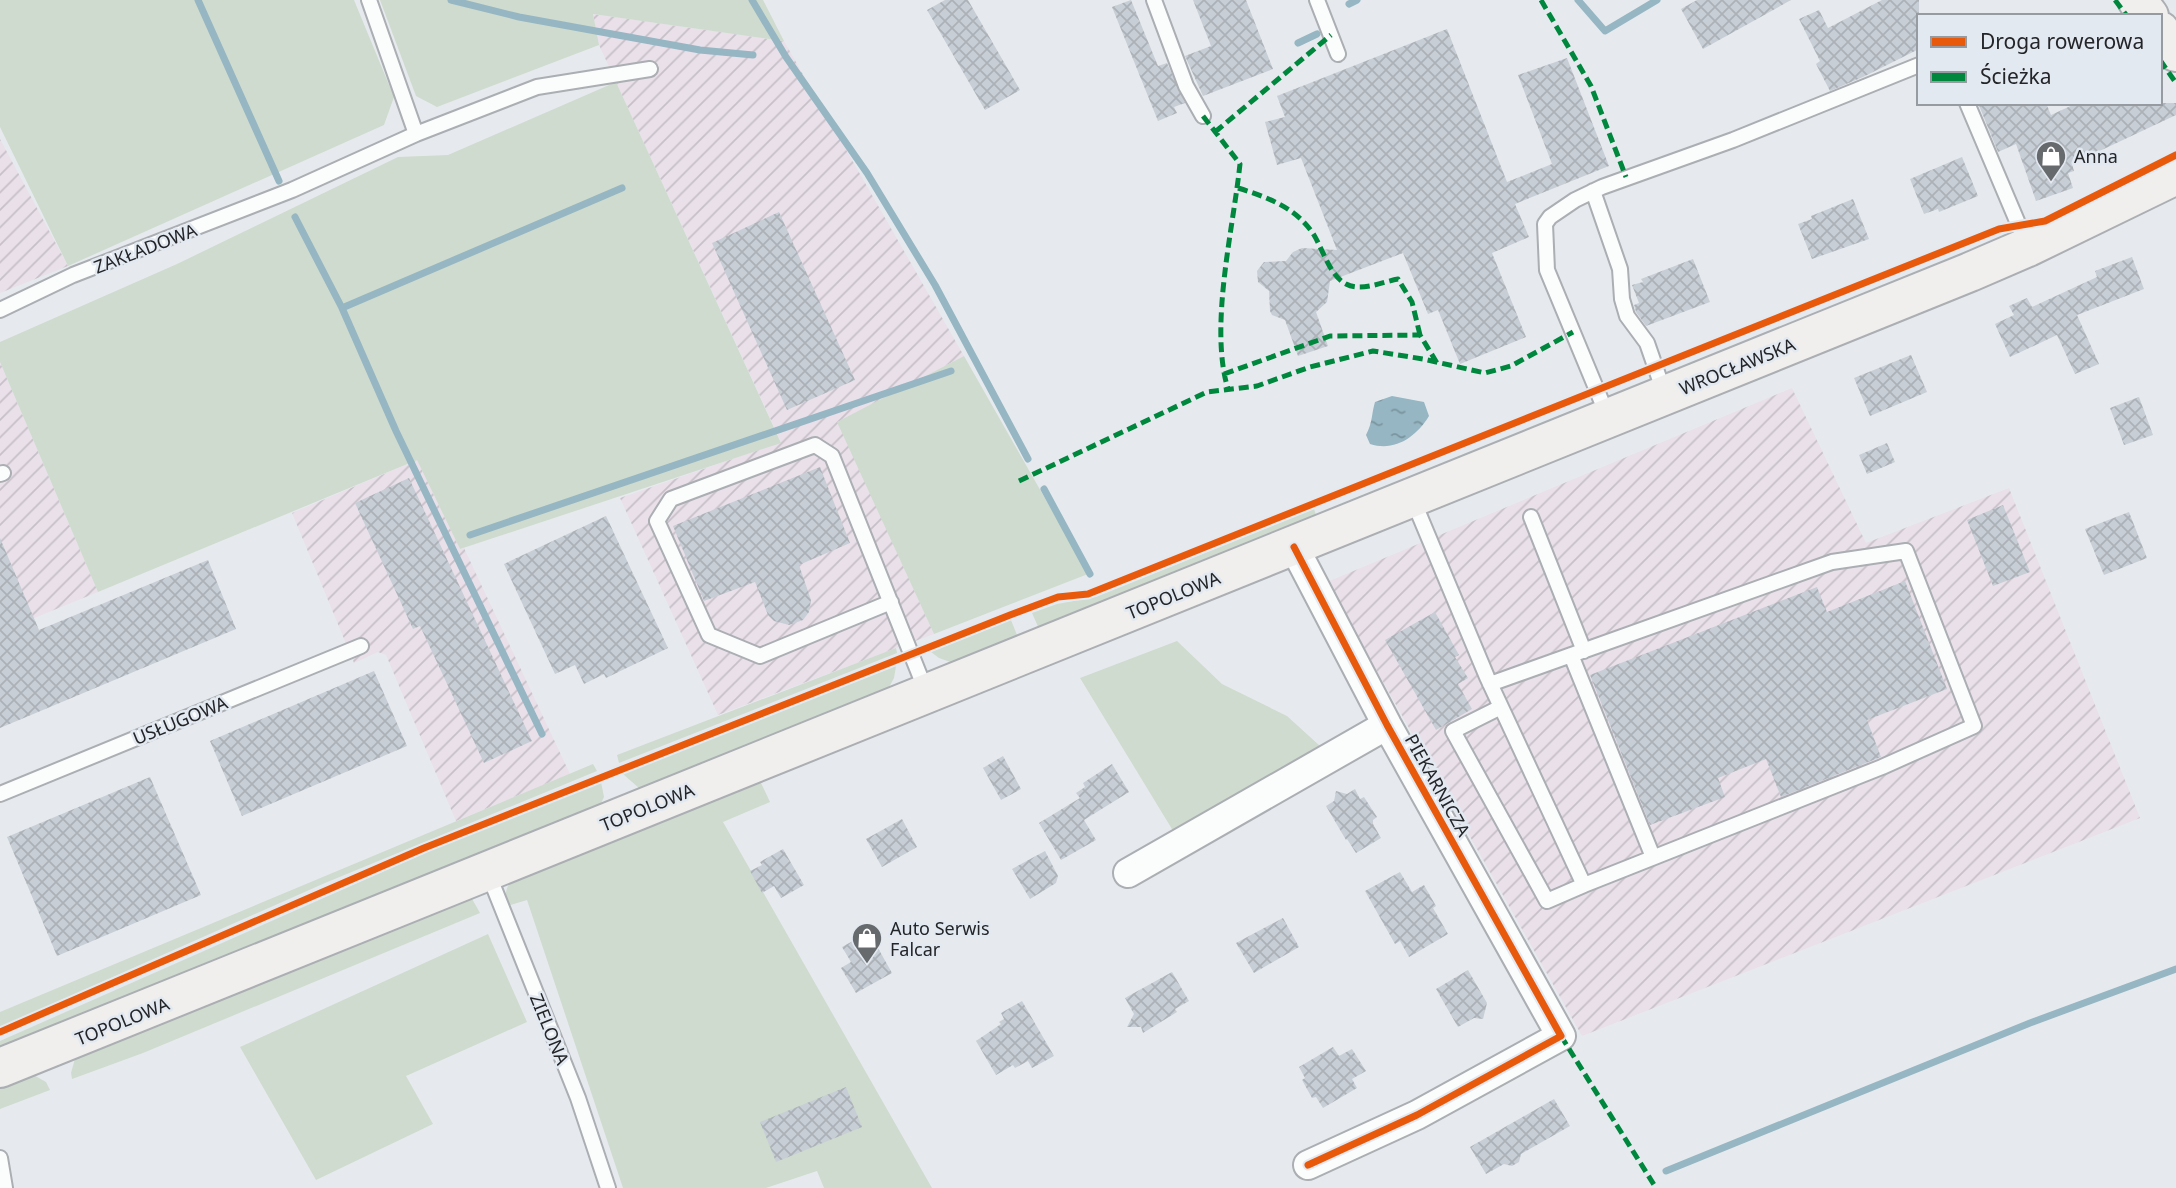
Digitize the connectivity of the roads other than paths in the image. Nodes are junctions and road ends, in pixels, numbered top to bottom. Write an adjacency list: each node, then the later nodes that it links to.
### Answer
1 (369, 0): 11 (lane)
2 (1154, 0): 10 (lane)
3 (1317, 0): 6 (lane)
4 (2162, 34): 5 (main road)
5 (2176, 52)
6 (1338, 54)
7 (1917, 66): 13 (lane)
8 (650, 69): 11 (lane, ZAKŁADOWA)
9 (1968, 105): 14 (lane)
10 (1203, 116)
11 (416, 134): 15 (lane, ZAKŁADOWA)
12 (2176, 175): 14 (main road, WROCŁAWSKA)
13 (1592, 191): 16 (lane); 17 (lane)
14 (2028, 247): 16 (main road, WROCŁAWSKA)
15 (0, 310)
16 (1665, 396): 17 (main road, WROCŁAWSKA)
17 (1608, 419): 18 (main road, WROCŁAWSKA)
18 (1413, 498): 20 (main road, WROCŁAWSKA); 24 (lane)
19 (1531, 517): 23 (lane)
20 (1294, 547): 25 (main road, TOPOLOWA); 27 (street, PIEKARNICZA)
21 (891, 602): 21 (lane); 25 (lane)
22 (361, 646): 28 (lane, USŁUGOWA)
23 (1578, 653): 24 (lane); 29 (lane); 29 (lane)
24 (1490, 684): 26 (lane)
25 (927, 694): 30 (main road, TOPOLOWA)
26 (1501, 707): 32 (lane); 32 (lane)
27 (1387, 726): 31 (street, PIEKARNICZA); 35 (street, PIEKARNICZA)
28 (0, 794)
29 (1653, 857): 32 (lane)
30 (487, 872): 33 (main road, TOPOLOWA); 37 (lane, ZIELONA)
31 (1128, 873)
32 (1584, 885)
33 (0, 1068)
34 (0, 1158): 36 (lane)
35 (1308, 1165)
36 (5, 1188)
37 (608, 1188)

